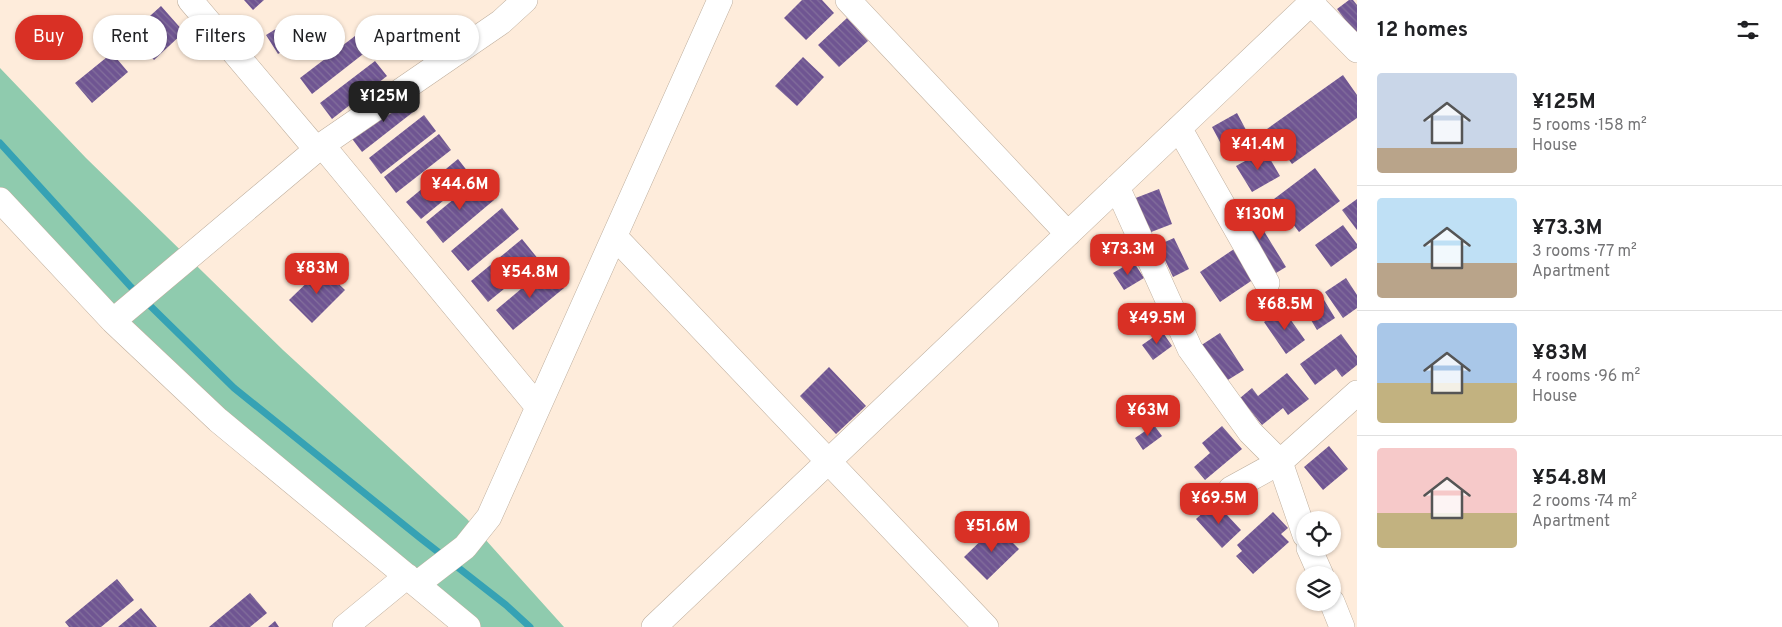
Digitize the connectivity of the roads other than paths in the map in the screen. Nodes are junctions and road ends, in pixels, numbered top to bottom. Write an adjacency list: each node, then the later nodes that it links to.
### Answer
1 (190, 0): 8 (street)
2 (525, 0): 8 (street)
3 (720, 0): 12 (street)
4 (848, 0): 11 (street)
5 (1312, 1): 6 (street); 7 (street)
6 (1357, 50)
7 (1179, 128): 9 (street); 13 (street)
8 (319, 147): 14 (street); 16 (street)
9 (1117, 187): 11 (street); 18 (street)
10 (0, 200): 14 (street)
11 (1068, 234): 17 (street)
12 (615, 237): 16 (street); 17 (street)
13 (1267, 283)
14 (119, 316): 21 (street)
15 (1357, 393): 18 (street)
16 (538, 407): 21 (street)
17 (829, 460): 25 (street); 26 (street)
18 (1280, 462): 19 (street); 20 (street)
19 (1232, 489)
20 (1297, 511)
21 (412, 580): 23 (street); 24 (street)
22 (1336, 611): 27 (street)
23 (345, 627)
24 (468, 627)
25 (654, 627)
26 (986, 627)
27 (1342, 627)

